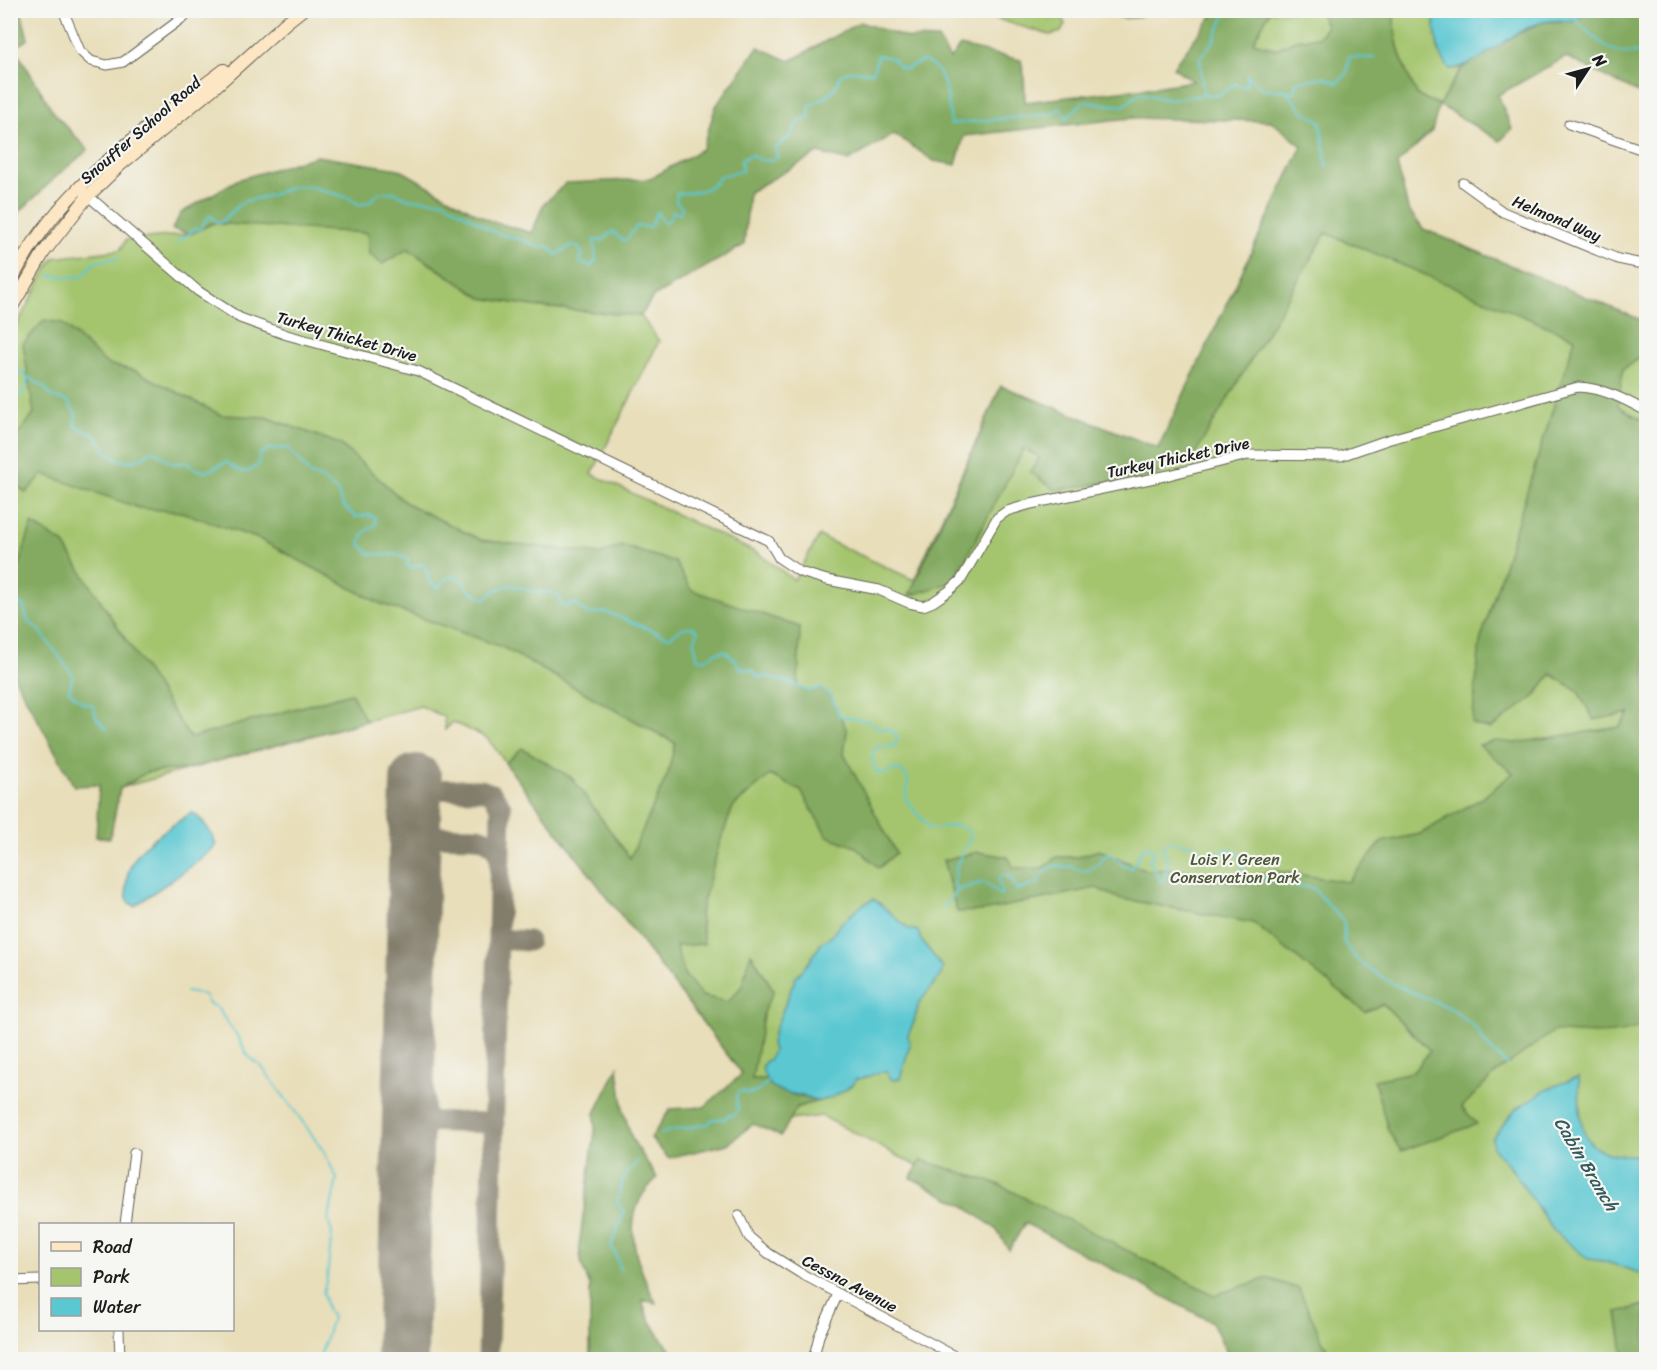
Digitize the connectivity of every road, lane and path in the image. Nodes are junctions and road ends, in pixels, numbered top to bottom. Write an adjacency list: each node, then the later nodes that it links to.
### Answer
1 (63, 10): 2 (street)
2 (193, 10)
3 (302, 10): 4 (main road, Snouffer School Road)
4 (290, 20): 8 (main road, Snouffer School Road); 9 (main road, Snouffer School Road)
5 (1569, 124): 6 (street)
6 (1647, 151)
7 (1462, 183): 10 (street, Helmond Way)
8 (78, 187): 9 (street, Turkey Thicket Drive); 11 (main road, Snouffer School Road)
9 (88, 196): 12 (main road, Snouffer School Road); 13 (street, Turkey Thicket Drive)
10 (1647, 263)
11 (10, 283)
12 (10, 310)
13 (1647, 411)
14 (134, 1152): 16 (street)
15 (739, 1216): 19 (street, Cessna Avenue)
16 (125, 1223)
17 (39, 1280): 18 (street)
18 (10, 1281)
19 (838, 1294): 22 (street); 23 (street, Cessna Avenue)
20 (119, 1331): 21 (street)
21 (120, 1359)
22 (813, 1359)
23 (962, 1359)

